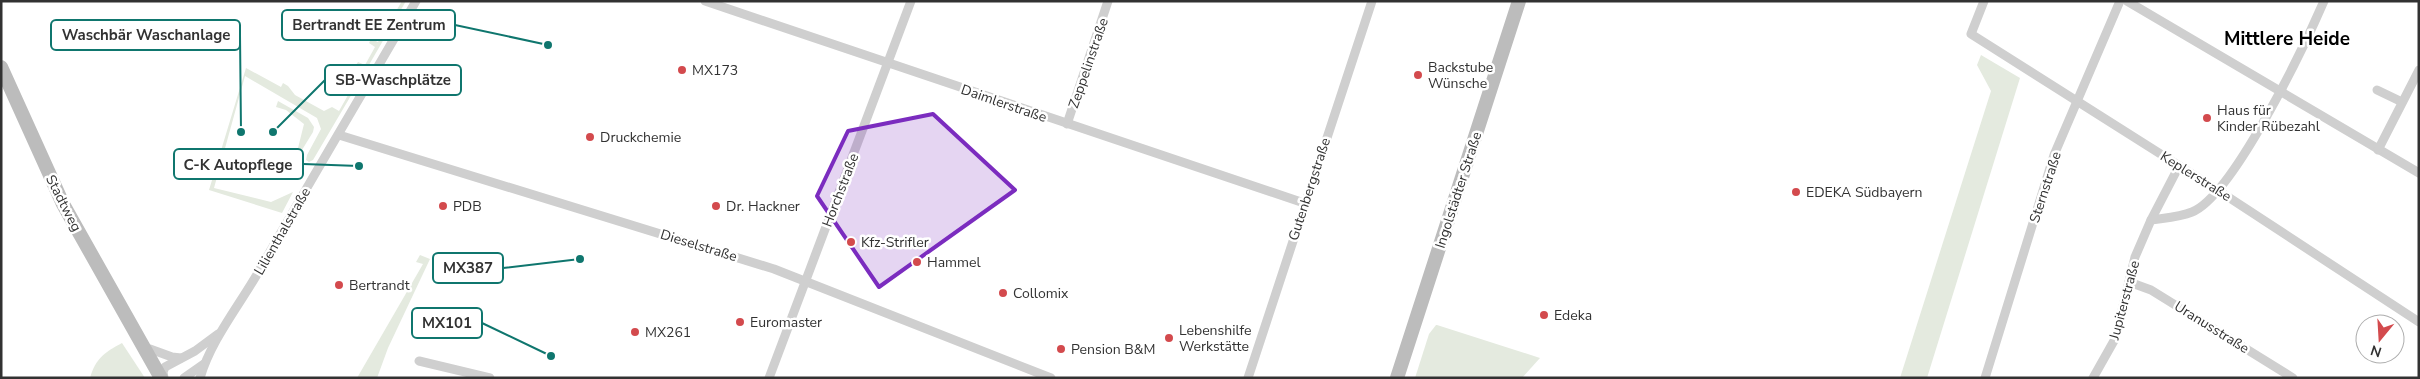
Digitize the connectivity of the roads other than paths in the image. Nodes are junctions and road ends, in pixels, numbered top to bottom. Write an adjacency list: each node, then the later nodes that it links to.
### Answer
1 (416, 1): 19 (street, Lilienthalstraße)
2 (705, 1): 11 (street, Daimlerstraße)
3 (911, 1): 11 (street, Horchstraße)
4 (1108, 1): 18 (street, Zeppelinstraße)
5 (1372, 1): 24 (street, Gutenbergstraße)
6 (1519, 1): 42 (main road, Ingolstädter Straße)
7 (1984, 1): 16 (street, Keplerstraße)
8 (2120, 1): 16 (street, Sternstraße)
9 (2127, 1): 15 (street)
10 (2324, 1): 15 (street)
11 (889, 63): 18 (street, Daimlerstraße); 26 (street, Horchstraße)
12 (1, 67): 30 (main road, Stadtweg)
13 (2419, 70): 17 (street)
14 (2377, 90): 17 (street)
15 (2280, 92): 20 (street); 23 (street)
16 (2076, 100): 21 (street, Keplerstraße); 43 (street, Sternstraße)
17 (2402, 102): 20 (street)
18 (1067, 124): 24 (street, Daimlerstraße)
19 (340, 135): 26 (street, Dieselstraße); 29 (street, Lilienthalstraße)
20 (2378, 150): 22 (street)
21 (2179, 166): 23 (street, Keplerstraße); 25 (street, Jupiterstraße)
22 (2419, 173)
23 (2220, 191): 25 (street); 28 (street, Keplerstraße)
24 (1304, 203): 41 (street, Gutenbergstraße)
25 (2151, 220): 27 (street, Jupiterstraße)
26 (806, 280): 39 (street, Horchstraße); 40 (street, Dieselstraße)
27 (2129, 282): 44 (street, Jupiterstraße); 45 (street, Uranusstraße)
28 (2419, 322)
29 (222, 330): 32 (street, Lilienthalstraße); 34 (street, Lilienthalstraße)
30 (138, 334): 31 (main road, Stadtweg); 35 (main road, Stadtweg)
31 (150, 349): 32 (street); 35 (main road, Stadtweg)
32 (182, 358): 35 (street, Lilienthalstraße)
33 (419, 362): 38 (street)
34 (204, 364): 36 (street, Lilienthalstraße); 37 (street, Lilienthalstraße)
35 (165, 375)
36 (184, 378)
37 (200, 378)
38 (490, 378)
39 (769, 378)
40 (1051, 378)
41 (1248, 378)
42 (1397, 378)
43 (1984, 378)
44 (2092, 378)
45 (2293, 378)

